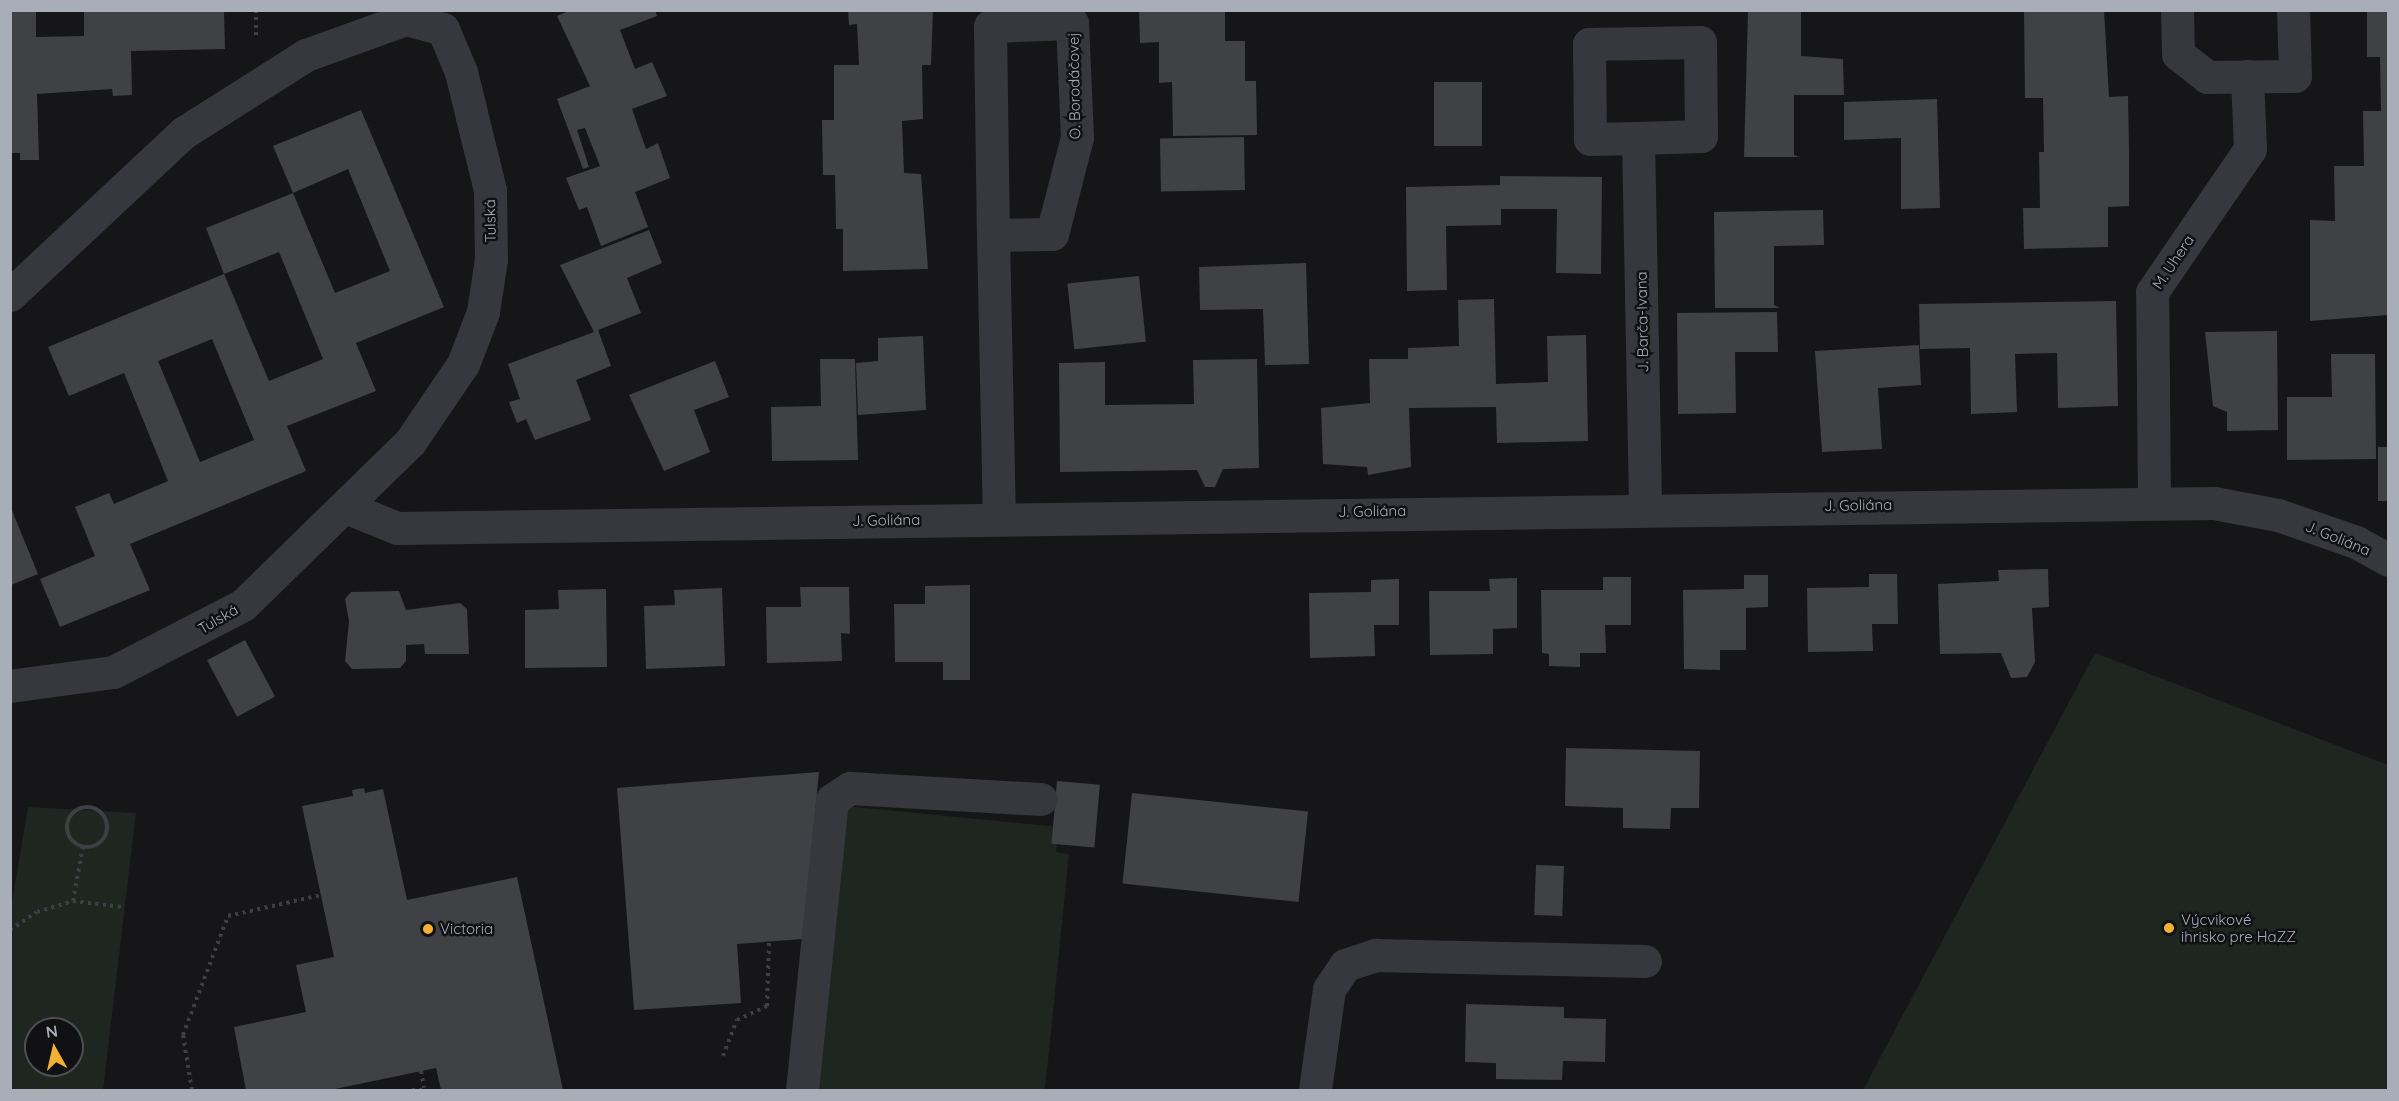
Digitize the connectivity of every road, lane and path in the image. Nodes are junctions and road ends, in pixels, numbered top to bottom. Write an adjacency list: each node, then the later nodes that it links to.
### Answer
1 (2178, 10): 3 (street)
2 (2293, 10): 3 (street)
3 (2247, 75): 7 (street, M. Uhera)
4 (1638, 138): 8 (street, J. Barča-Ivana)
5 (993, 235): 5 (street, O. Borodáčovej); 10 (street, O. Borodáčovej)
6 (10, 295): 9 (street, Tulská)
7 (2154, 502): 8 (street, J. Goliána); 11 (street, J. Goliána)
8 (1645, 507): 10 (street, J. Goliána)
9 (348, 508): 10 (street, J. Goliána); 12 (street, Tulská)
10 (999, 518)
11 (2388, 561)
12 (10, 686)
13 (1041, 799): 26 (street)
14 (83, 846): 14 (path); 16 (path)
15 (321, 896): 24 (path)
16 (74, 901): 17 (path); 18 (path)
17 (123, 907)
18 (10, 930)
19 (769, 941): 21 (path)
20 (1645, 961): 27 (street)
21 (723, 1056)
22 (421, 1071): 23 (path)
23 (424, 1089): 25 (path)
24 (192, 1090)
25 (412, 1090)
26 (802, 1090)
27 (1316, 1090)

